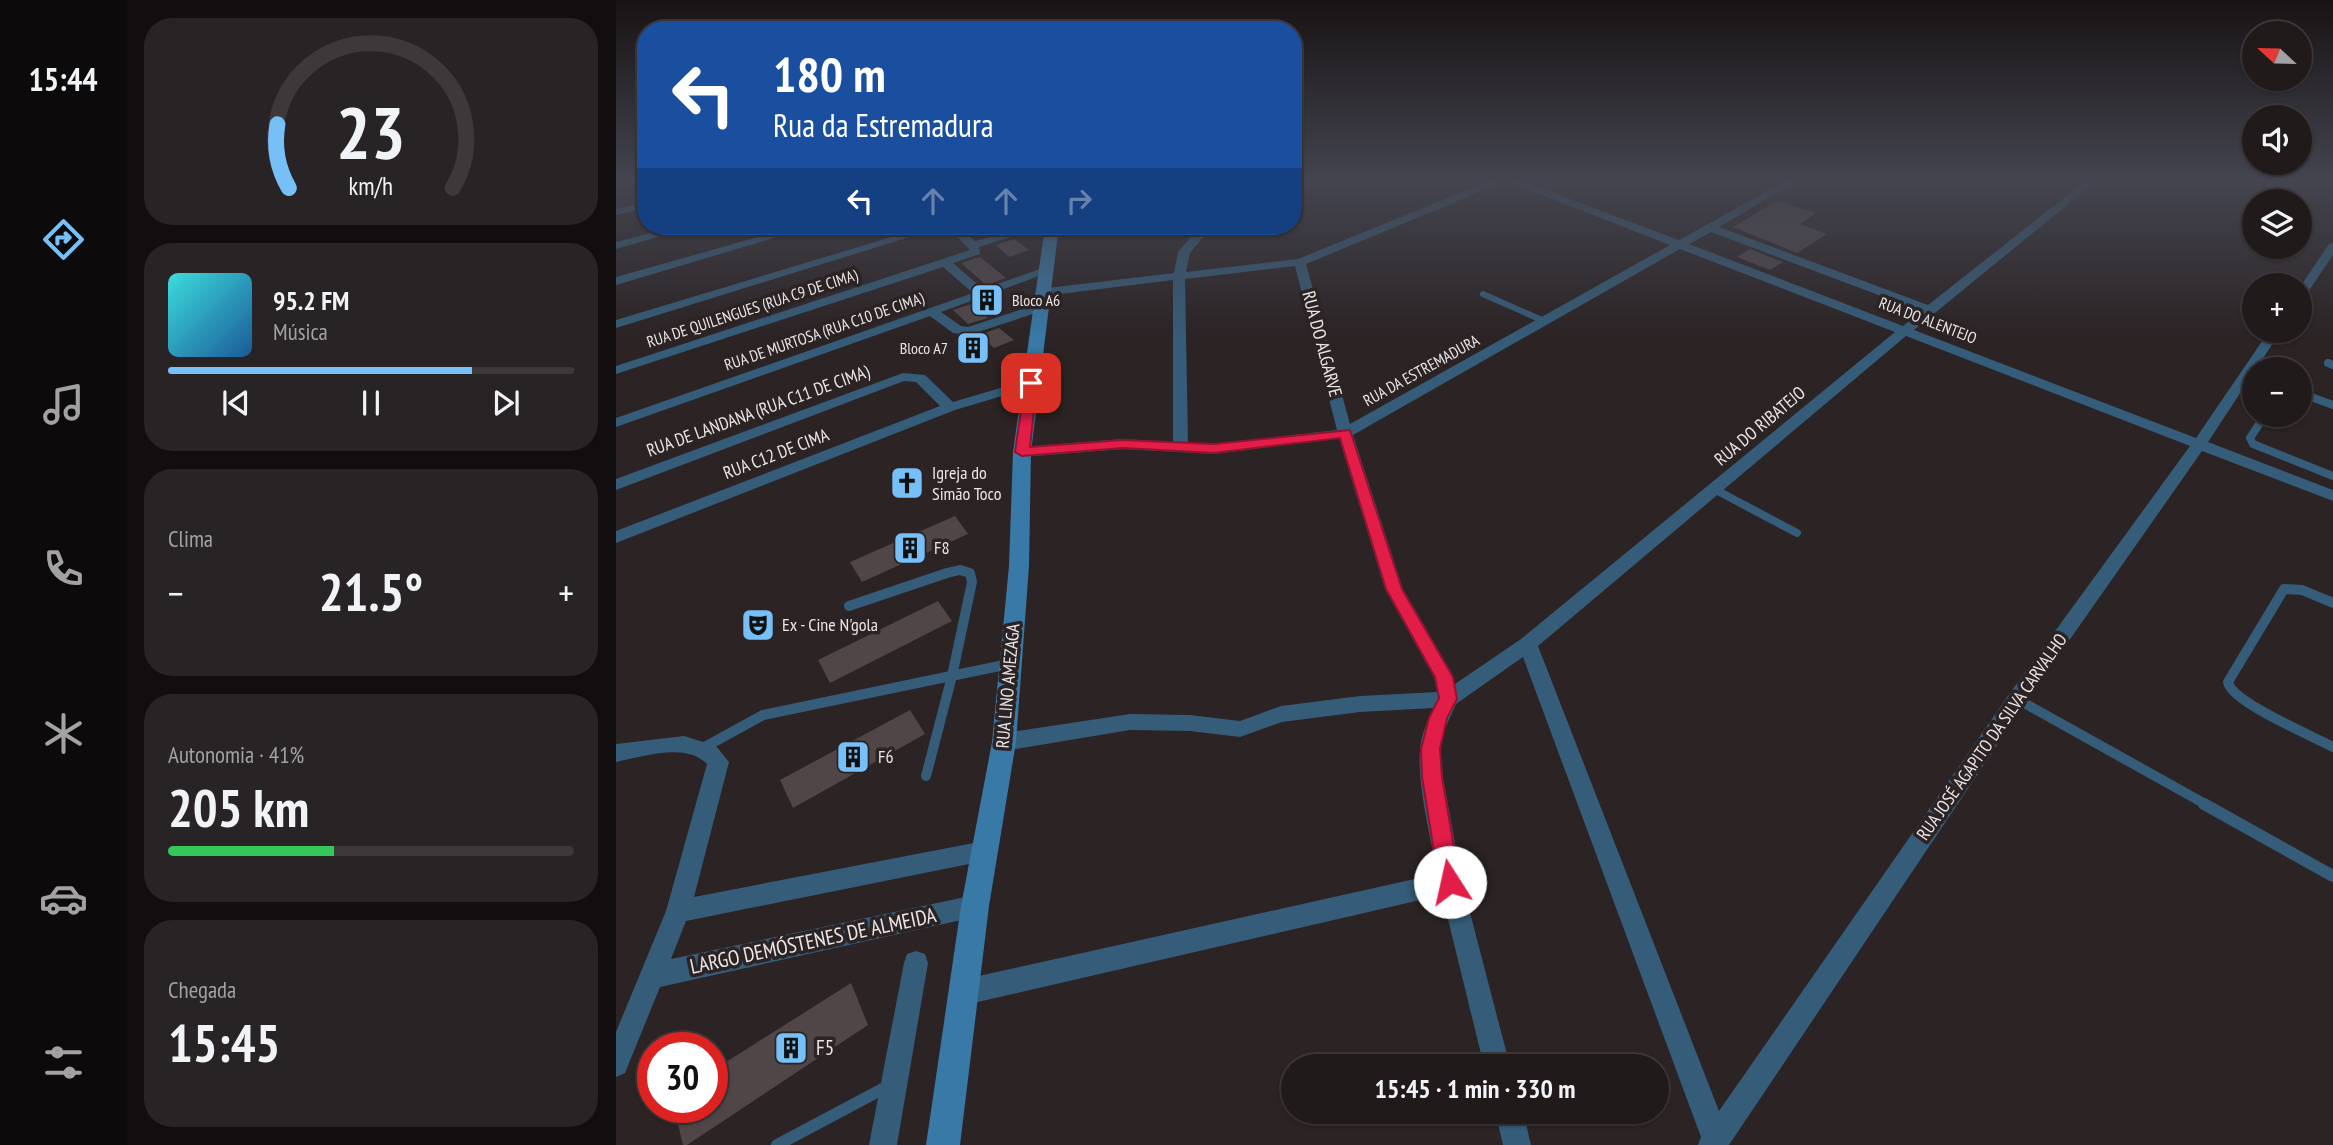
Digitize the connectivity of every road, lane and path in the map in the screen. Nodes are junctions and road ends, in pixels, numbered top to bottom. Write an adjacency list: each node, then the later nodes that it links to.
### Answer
1 (1372, 232): 17 (street)
2 (1650, 232): 13 (street, RUA DO ALENTEJO)
3 (1700, 232): 13 (street, RUA DA ESTREMADURA)
4 (1723, 232): 25 (street)
5 (2027, 232): 25 (street, RUA DO RIBATEJO)
6 (656, 235): 14 (street)
7 (777, 235): 21 (street)
8 (909, 235): 28 (street)
9 (961, 235): 16 (street)
10 (1013, 235): 16 (street, RUA DE QUILENGUES (RUA C9 DE CIMA))
11 (1051, 235): 22 (street, RUA LINO AMEZAGA)
12 (1198, 235): 19 (street)
13 (1681, 244): 27 (street, RUA DA ESTREMADURA); 29 (street, RUA DO ALENTEJO)
14 (616, 246)
15 (2333, 246): 20 (street)
16 (975, 248): 18 (street, RUA DE QUILENGUES (RUA C9 DE CIMA))
17 (1300, 262): 19 (street); 38 (street, RUA DO ALGARVE)
18 (946, 264): 23 (street); 31 (street, RUA DE QUILENGUES (RUA C9 DE CIMA))
19 (1179, 276): 22 (street); 40 (street)
20 (2312, 277)
21 (616, 281)
22 (1042, 290): 23 (street, RUA DE MURTOSA (RUA C10 DE CIMA)); 26 (street); 32 (street, RUA LINO AMEZAGA)
23 (981, 294): 26 (street, RUA DE MURTOSA (RUA C10 DE CIMA))
24 (1483, 294): 27 (lane)
25 (1930, 310): 29 (street, RUA DO RIBATEJO)
26 (931, 312): 36 (street, RUA DE MURTOSA (RUA C10 DE CIMA))
27 (1544, 321): 38 (street, RUA DA ESTREMADURA)
28 (616, 324)
29 (1906, 331): 39 (street, RUA DO ALENTEJO); 44 (street, RUA DO RIBATEJO)
30 (2267, 343): 39 (street, RUA JOSÉ AGAPITO DA SILVA CARVALHO)
31 (616, 370)
32 (1031, 383): 35 (street, RUA C12 DE CIMA); 41 (street, RUA LINO AMEZAGA)
33 (2312, 397): 34 (lane)
34 (2333, 405)
35 (950, 407): 43 (street, RUA DE LANDANA (RUA C11 DE CIMA)); 47 (street, RUA C12 DE CIMA)
36 (616, 423)
37 (2257, 427): 42 (lane)
38 (1345, 433): 40 (street, RUA DA ESTREMADURA); 53 (street, RUA DO ALGARVE)
39 (2199, 444): 45 (street, RUA DO ALENTEJO); 54 (street, RUA JOSÉ AGAPITO DA SILVA CARVALHO)
40 (1181, 447): 41 (street, RUA DA ESTREMADURA)
41 (1022, 452): 51 (street, RUA LINO AMEZAGA)
42 (2333, 476)
43 (616, 485)
44 (1714, 489): 46 (lane); 50 (street, RUA DO RIBATEJO)
45 (2333, 496)
46 (1797, 533)
47 (616, 537)
48 (2333, 603): 56 (lane)
49 (849, 606): 52 (lane)
50 (1528, 643): 53 (street, RUA DO RIBATEJO); 72 (street)
51 (1011, 663): 52 (lane); 55 (street, RUA LINO AMEZAGA)
52 (952, 676): 57 (lane); 59 (lane)
53 (1448, 699): 55 (street); 62 (street)
54 (2017, 699): 61 (lane); 72 (street, RUA JOSÉ AGAPITO DA SILVA CARVALHO)
55 (1004, 742): 60 (street, RUA LINO AMEZAGA)
56 (2333, 747)
57 (702, 748): 58 (street); 64 (street, LARGO DEMÓSTENES DE ALMEIDA)
58 (616, 753)
59 (926, 776)
60 (984, 851): 63 (street, RUA LINO AMEZAGA); 64 (street)
61 (2333, 876)
62 (1450, 882): 67 (street); 68 (street)
63 (975, 906): 66 (street, LARGO DEMÓSTENES DE ALMEIDA); 67 (street, RUA LINO AMEZAGA)
64 (678, 911): 66 (street, LARGO DEMÓSTENES DE ALMEIDA)
65 (916, 963): 70 (street)
66 (651, 976): 69 (street, LARGO DEMÓSTENES DE ALMEIDA)
67 (965, 992): 75 (street, RUA LINO AMEZAGA)
68 (1494, 1054)
69 (616, 1063)
70 (894, 1083): 73 (lane); 74 (street)
71 (1512, 1124): 76 (street)
72 (1714, 1142)
73 (777, 1145)
74 (883, 1145)
75 (943, 1145)
76 (1517, 1145)

